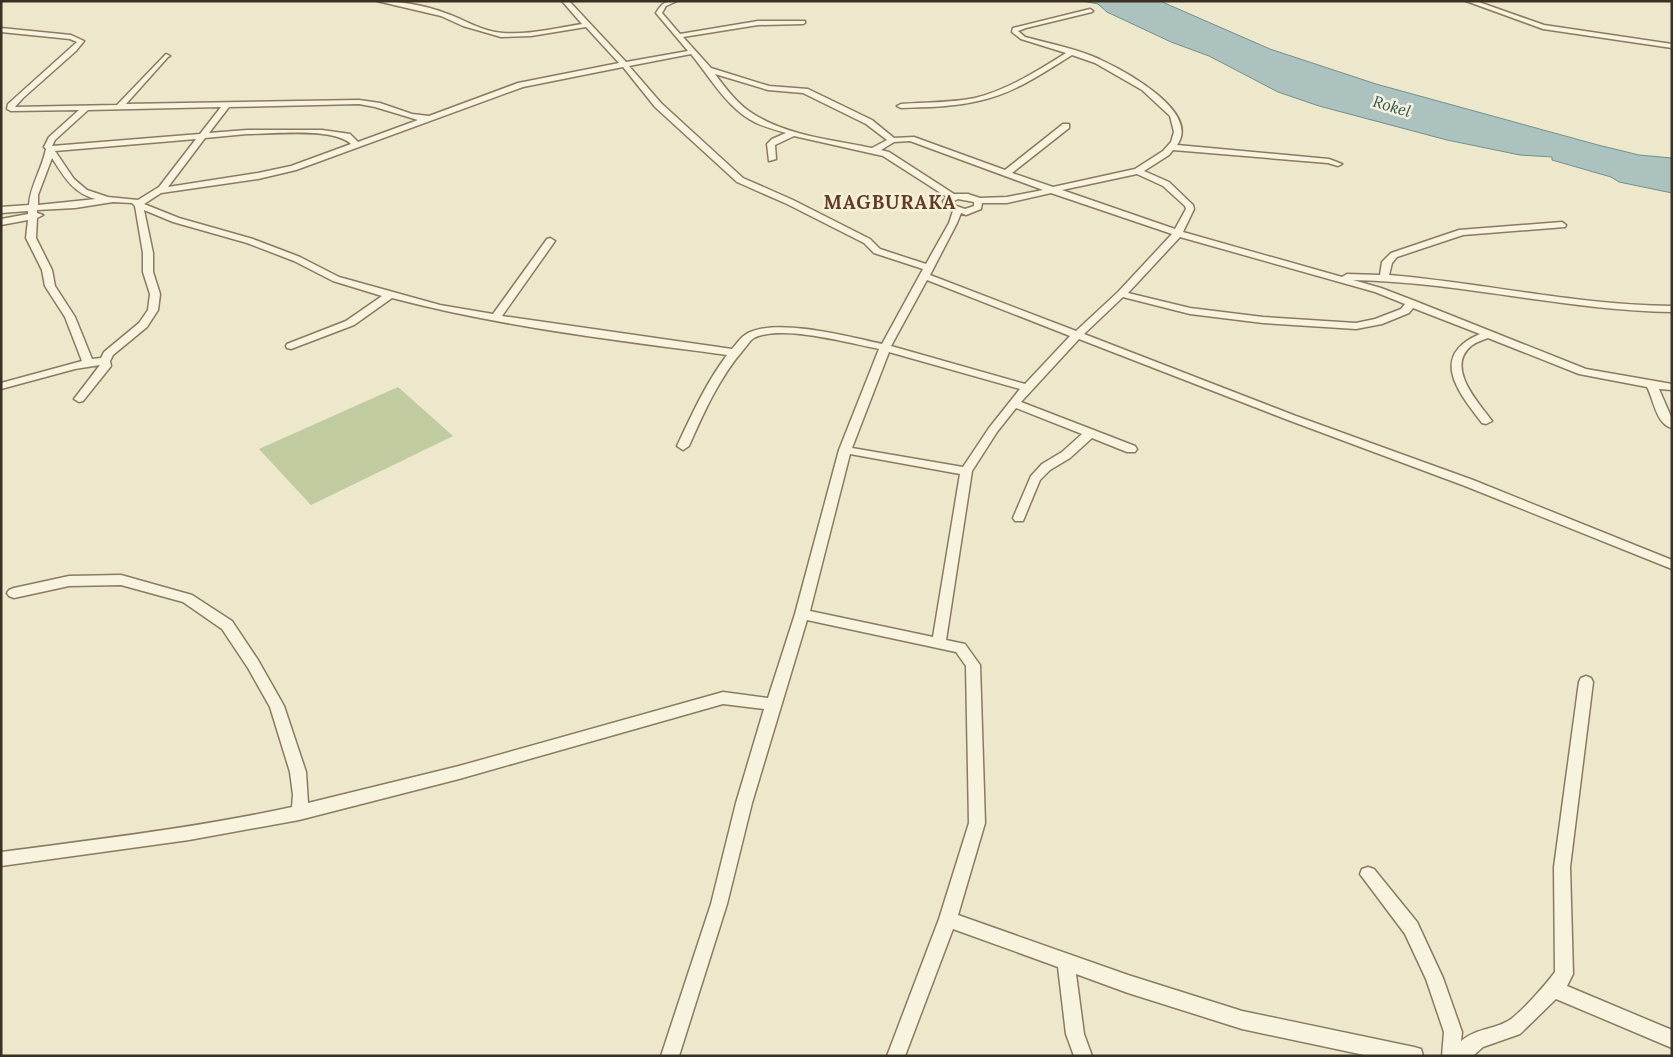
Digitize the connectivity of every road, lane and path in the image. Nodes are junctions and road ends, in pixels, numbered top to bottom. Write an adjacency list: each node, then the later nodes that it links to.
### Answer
1 (380, 1): 7 (street)
2 (565, 1): 7 (street)
3 (674, 1): 9 (street)
4 (1470, 1): 10 (street)
5 (1090, 11): 12 (street)
6 (803, 22): 9 (street)
7 (586, 25): 14 (street)
8 (1, 30): 19 (street)
9 (678, 36): 11 (street)
10 (1672, 46)
11 (692, 52): 14 (street); 15 (street)
12 (1073, 52): 17 (street); 26 (street)
13 (166, 56): 18 (street)
14 (624, 64): 20 (street); 48 (street)
15 (708, 70): 22 (street); 24 (street)
16 (227, 104): 18 (street); 20 (street); 23 (street)
17 (901, 106)
18 (119, 107): 19 (street)
19 (85, 108): 27 (street)
20 (430, 118): 25 (street)
21 (1066, 126): 32 (street)
22 (793, 133): 28 (street); 29 (street)
23 (205, 134): 25 (street); 27 (street); 34 (street)
24 (892, 140): 28 (street); 32 (street)
25 (356, 144): 34 (street)
26 (1172, 146): 30 (street); 31 (street)
27 (50, 149): 36 (street); 41 (street)
28 (874, 151): 35 (street)
29 (772, 159)
30 (1338, 164)
31 (1138, 171): 33 (street); 46 (street)
32 (1007, 173): 33 (street)
33 (1052, 190): 37 (street); 46 (street)
34 (158, 191): 38 (street)
35 (953, 197): 37 (street); 40 (street)
36 (114, 199): 38 (street); 41 (street)
37 (978, 202): 40 (street)
38 (140, 205): 52 (street); 61 (street)
39 (1, 210): 41 (street)
40 (957, 211): 48 (street)
41 (33, 212): 42 (street); 61 (street)
42 (1, 222)
43 (1562, 225): 45 (street)
44 (1482, 228): 45 (street)
45 (1462, 232): 49 (street)
46 (1178, 233): 50 (street); 51 (street)
47 (550, 241): 55 (street)
48 (927, 272): 57 (street); 59 (street)
49 (1384, 276): 50 (street); 54 (street)
50 (1338, 278): 53 (street)
51 (1122, 294): 53 (street); 57 (street)
52 (390, 295): 55 (street); 58 (street)
53 (1412, 303): 56 (street)
54 (1672, 309)
55 (495, 318): 60 (street)
56 (1488, 334): 62 (street); 68 (street)
57 (1077, 336): 65 (street); 76 (street)
58 (291, 346)
59 (885, 348): 60 (street); 65 (street); 73 (street)
60 (735, 352): 71 (street)
61 (105, 361): 63 (street); 66 (street)
62 (1651, 384): 64 (street); 69 (street)
63 (1, 386)
64 (1672, 387)
65 (1027, 388): 67 (street)
66 (79, 399)
67 (1015, 404): 70 (street); 74 (street)
68 (1486, 421)
69 (1672, 424)
70 (1090, 433): 72 (street); 75 (street)
71 (683, 446)
72 (1131, 449)
73 (845, 450): 74 (street); 78 (street)
74 (966, 472): 79 (street)
75 (1019, 518)
76 (1672, 565)
77 (14, 593): 82 (street)
78 (802, 614): 79 (street); 81 (street)
79 (939, 643): 85 (street)
80 (1586, 682): 87 (street)
81 (773, 704): 82 (street); 89 (street)
82 (300, 813): 83 (street)
83 (1, 859)
84 (1368, 874): 93 (street)
85 (948, 919): 86 (street); 90 (street)
86 (1066, 961): 91 (street); 92 (street)
87 (1554, 989): 88 (street); 94 (street)
88 (1672, 1038)
89 (670, 1056)
90 (896, 1056)
91 (1083, 1056)
92 (1414, 1056)
93 (1450, 1056)
94 (1458, 1056)

